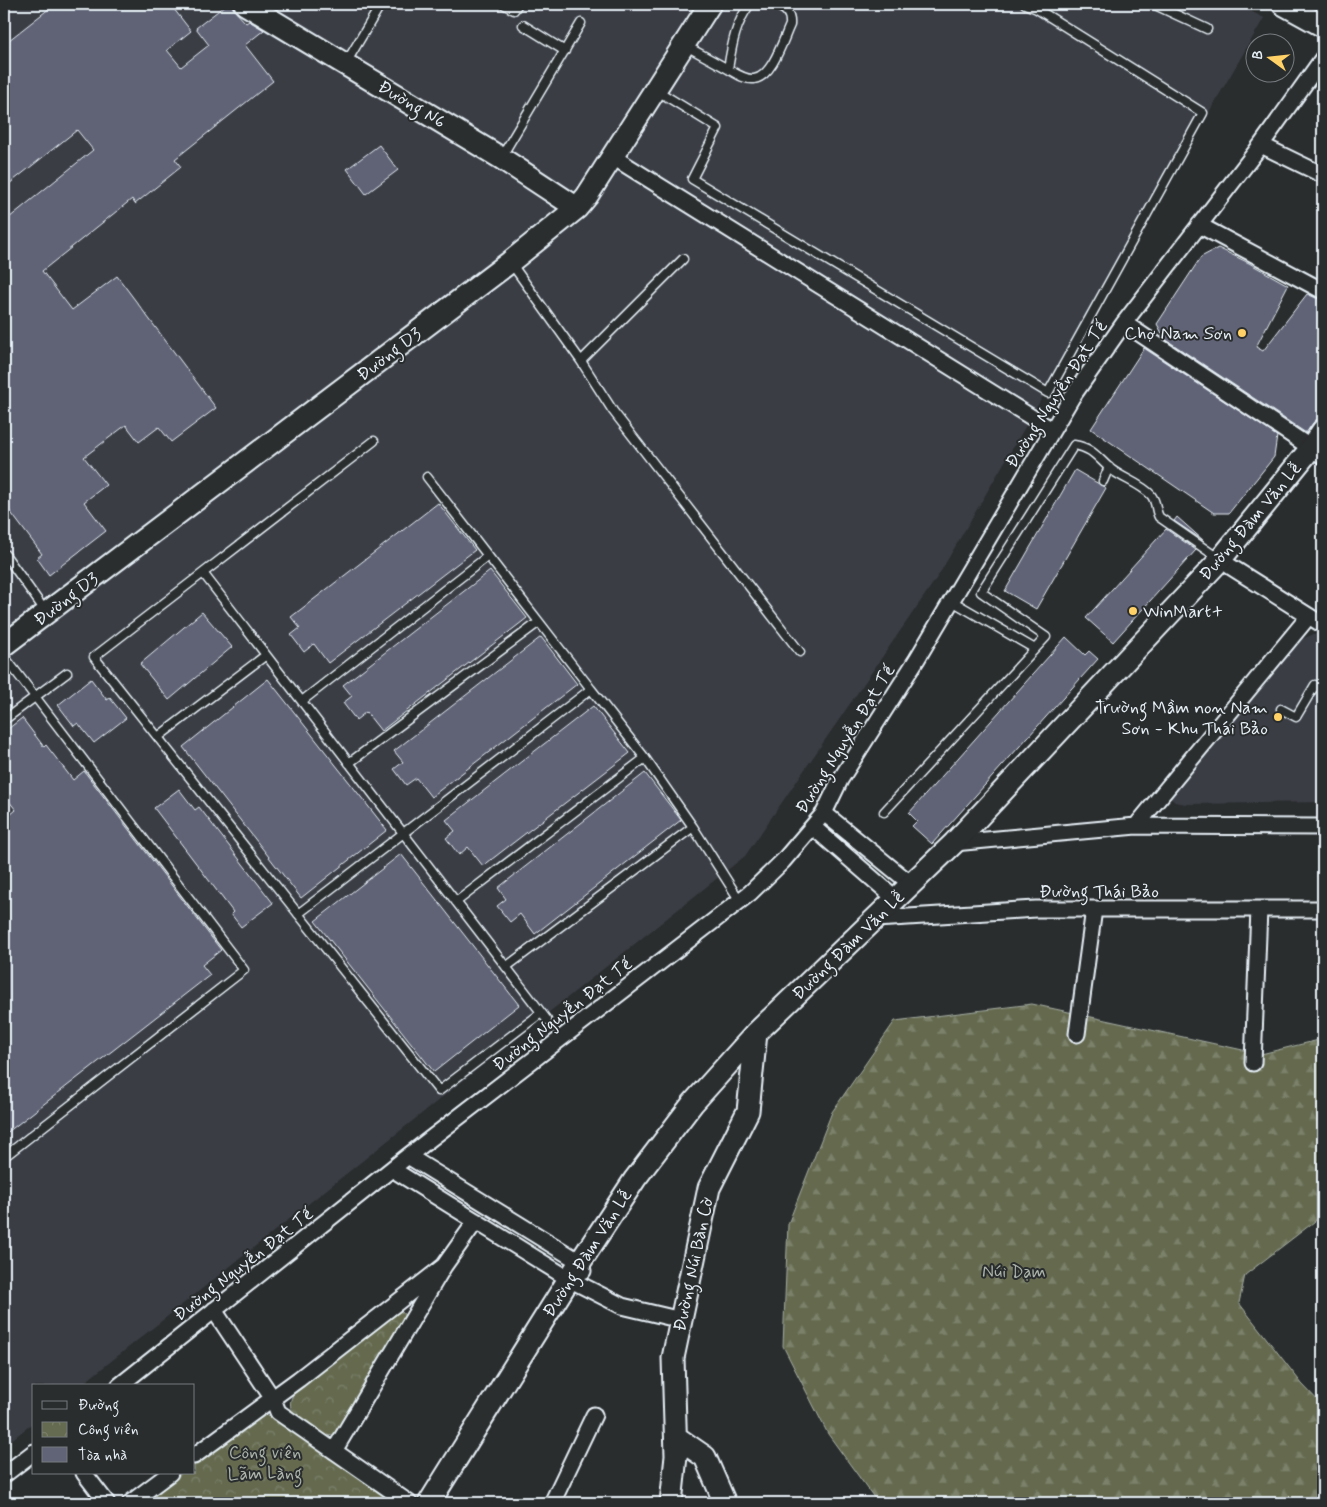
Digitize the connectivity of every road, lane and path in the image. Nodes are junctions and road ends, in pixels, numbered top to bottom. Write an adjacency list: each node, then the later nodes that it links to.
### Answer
1 (245, 4): 19 (main road, Đường N6)
2 (269, 4): 19 (main road, Đường N6)
3 (381, 4): 19 (lane)
4 (503, 4): 5 (lane)
5 (518, 4)
6 (710, 4): 16 (main road, Đường D3)
7 (750, 4): 20 (lane)
8 (774, 4): 20 (lane)
9 (1025, 4): 21 (lane)
10 (1154, 4): 15 (lane)
11 (1283, 4): 14 (main road)
12 (581, 22): 17 (lane)
13 (523, 25): 17 (lane)
14 (1323, 26)
15 (1207, 30)
16 (684, 46): 20 (lane); 21 (main road, Đường D3)
17 (565, 51): 23 (lane)
18 (1323, 58): 22 (street, Đường Nguyễn Đạt Tế)
19 (349, 59): 23 (main road, Đường N6)
20 (728, 69)
21 (656, 90): 24 (main road, Đường D3)
22 (1261, 145): 25 (street); 27 (street, Đường Nguyễn Đạt Tế)
23 (504, 153): 26 (main road, Đường N6)
24 (613, 157): 26 (main road, Đường D3); 33 (street)
25 (1323, 175)
26 (582, 202): 29 (main road, Đường D3)
27 (1199, 224): 30 (street); 31 (street, Đường Nguyễn Đạt Tế)
28 (683, 259): 32 (lane)
29 (510, 262): 32 (lane); 45 (main road, Đường D3)
30 (1323, 292)
31 (1124, 323): 33 (street, Đường Nguyễn Đạt Tế); 36 (street)
32 (581, 361): 51 (lane)
33 (1052, 430): 44 (street, Đường Nguyễn Đạt Tế)
34 (1323, 430): 36 (main road, Đường Đàm Văn Lễ)
35 (374, 441): 43 (lane)
36 (1317, 452): 42 (main road, Đường Đàm Văn Lễ)
37 (1109, 467): 39 (lane); 42 (lane); 50 (lane)
38 (427, 478): 41 (lane)
39 (1103, 481)
40 (4, 553): 45 (lane)
41 (488, 556): 47 (lane); 58 (lane)
42 (1220, 560): 46 (street); 71 (main road, Đường Đàm Văn Lễ)
43 (203, 572): 52 (lane); 61 (lane)
44 (952, 601): 50 (lane); 65 (street, Đường Nguyễn Đạt Tế)
45 (47, 613): 49 (main road, Đường D3)
46 (1309, 616): 48 (street); 66 (street)
47 (539, 622): 55 (lane); 63 (lane)
48 (1323, 626)
49 (4, 645)
50 (1035, 649): 64 (lane)
51 (800, 652)
52 (266, 655): 58 (lane); 61 (lane)
53 (4, 656): 57 (lane)
54 (67, 673): 57 (lane)
55 (591, 689): 62 (lane); 70 (lane)
56 (1323, 690): 59 (lane)
57 (35, 696): 60 (lane); 88 (lane)
58 (302, 701): 63 (lane)
59 (1282, 709)
60 (4, 720)
61 (158, 737): 79 (lane)
62 (645, 758): 67 (lane); 75 (lane)
63 (349, 763): 70 (lane)
64 (884, 812)
65 (824, 813): 68 (street, Đường Nguyễn Đạt Tế); 72 (street)
66 (1136, 826): 69 (street); 71 (street)
67 (693, 827): 74 (lane); 81 (lane)
68 (813, 827): 73 (street); 74 (street, Đường Nguyễn Đạt Tế)
69 (1323, 827)
70 (403, 833): 75 (lane); 79 (lane)
71 (954, 843): 72 (main road, Đường Đàm Văn Lễ)
72 (911, 884): 73 (main road, Đường Đàm Văn Lễ)
73 (896, 899): 80 (main road, Đường Đàm Văn Lễ)
74 (740, 901): 87 (street, Đường Nguyễn Đạt Tế)
75 (456, 902): 81 (lane)
76 (1094, 909): 77 (street, Đường Thái Bảo); 80 (street, Đường Thái Bảo); 85 (street)
77 (1259, 909): 78 (street, Đường Thái Bảo); 86 (street)
78 (1323, 909)
79 (298, 914): 82 (lane)
80 (876, 919): 84 (main road, Đường Đàm Văn Lễ)
81 (506, 967): 82 (lane)
82 (541, 1013): 83 (lane)
83 (547, 1020)
84 (756, 1033): 92 (main road, Đường Đàm Văn Lễ); 94 (main road, Đường Núi Bàn Cờ)
85 (1077, 1034)
86 (1253, 1063)
87 (408, 1156): 89 (street, Đường Nguyễn Đạt Tế); 92 (street)
88 (4, 1157)
89 (392, 1169): 90 (street); 93 (street, Đường Nguyễn Đạt Tế)
90 (476, 1221): 91 (street); 92 (street)
91 (444, 1266): 96 (street); 99 (street)
92 (574, 1271): 94 (street); 108 (main road, Đường Đàm Văn Lễ)
93 (214, 1310): 95 (street, Đường Nguyễn Đạt Tế); 96 (street)
94 (681, 1320): 98 (main road, Đường Núi Bàn Cờ)
95 (122, 1384)
96 (272, 1399): 99 (street); 101 (street)
97 (594, 1415): 109 (street)
98 (676, 1437): 110 (main road, Đường Núi Bàn Cờ); 111 (main road)
99 (334, 1451): 107 (street)
100 (32, 1454): 104 (street)
101 (195, 1455)
102 (85, 1474): 105 (street)
103 (169, 1474): 106 (street)
104 (4, 1475)
105 (107, 1503)
106 (130, 1503)
107 (409, 1503)
108 (429, 1503)
109 (552, 1503)
110 (671, 1503)
111 (725, 1503)

